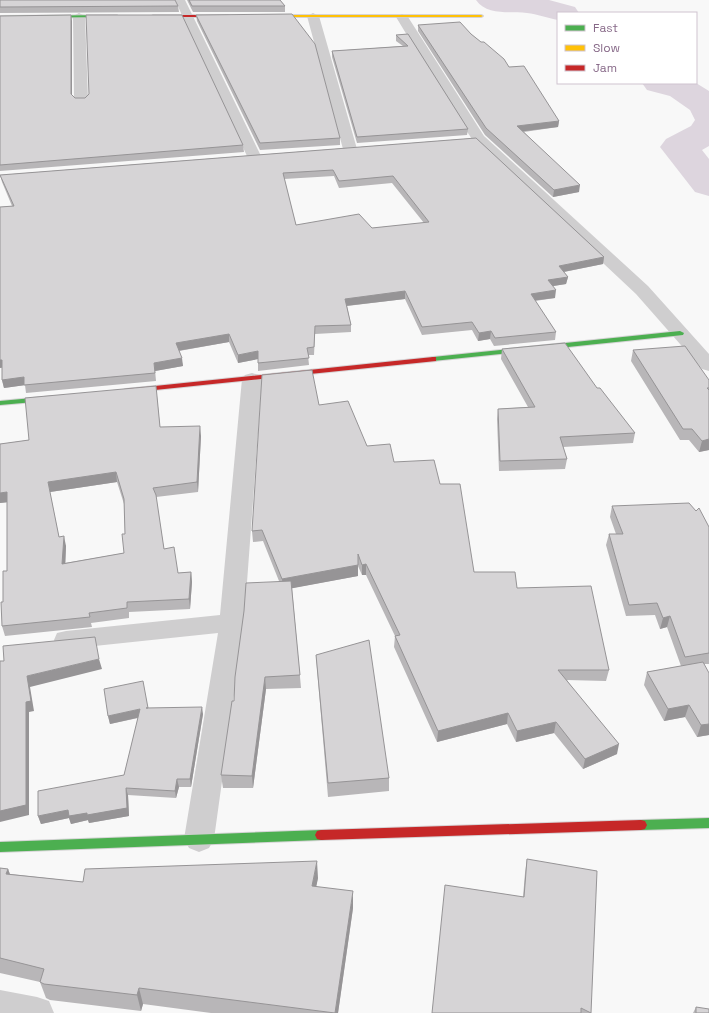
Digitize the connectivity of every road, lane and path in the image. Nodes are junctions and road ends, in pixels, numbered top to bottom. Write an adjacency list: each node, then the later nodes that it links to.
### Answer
1 (180, 0): 5 (street)
2 (79, 16): 3 (street); 10 (street); 12 (street)
3 (126, 16)
4 (141, 16): 5 (street)
5 (188, 16): 6 (street); 19 (street)
6 (235, 16)
7 (250, 16): 8 (street)
8 (313, 16): 11 (street); 16 (street)
9 (481, 16): 11 (street)
10 (0, 17)
11 (402, 17): 13 (street)
12 (81, 100)
13 (479, 139): 14 (street); 21 (street)
14 (464, 140)
15 (365, 148): 16 (street)
16 (350, 149): 17 (street)
17 (334, 150)
18 (270, 155): 19 (street)
19 (254, 156): 20 (street)
20 (238, 158)
21 (680, 333): 22 (street); 23 (street)
22 (709, 365)
23 (252, 379): 24 (street); 27 (street)
24 (118, 392)
25 (63, 397): 26 (street)
26 (0, 403)
27 (232, 623): 28 (street); 30 (street)
28 (46, 642)
29 (709, 823): 30 (street)
30 (199, 838): 31 (street)
31 (0, 847)
32 (0, 1006): 33 (street)
33 (37, 1013)

